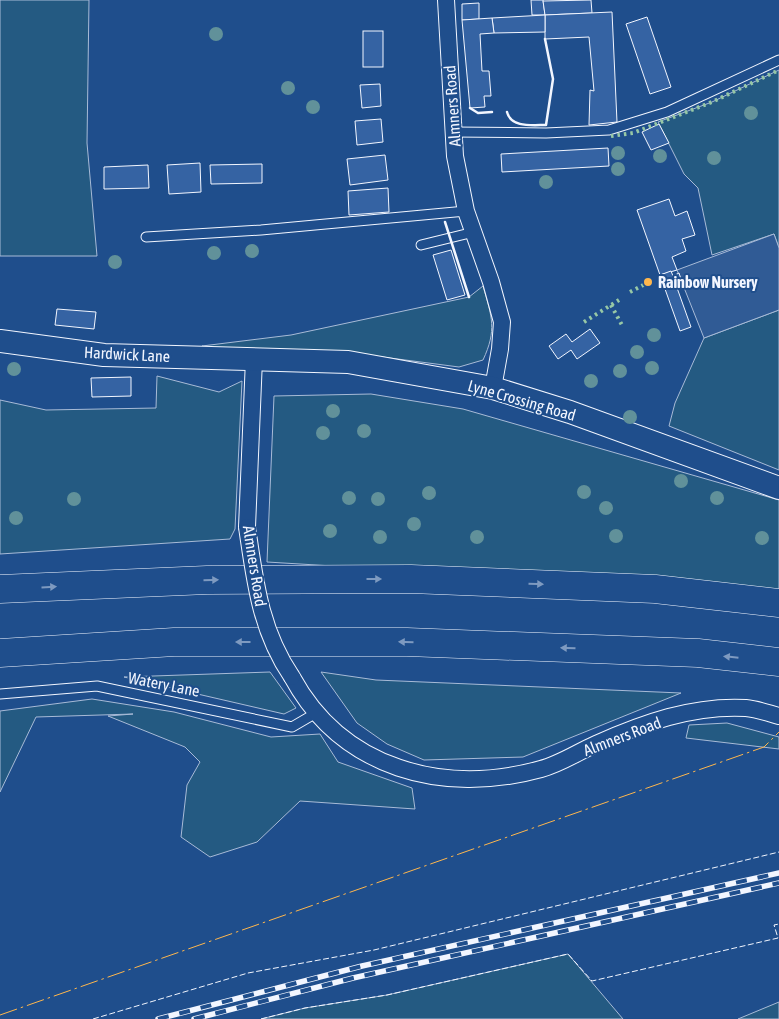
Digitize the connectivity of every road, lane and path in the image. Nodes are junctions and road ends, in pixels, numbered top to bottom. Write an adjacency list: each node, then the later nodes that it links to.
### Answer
1 (446, 0): 3 (street, Almners Road)
2 (779, 60): 3 (lane)
3 (453, 132): 4 (street, Almners Road)
4 (466, 211): 5 (street, Almners Road); 6 (lane)
5 (474, 232): 7 (lane); 10 (street, Almners Road)
6 (146, 237)
7 (421, 245)
8 (0, 341): 9 (street, Hardwick Lane)
9 (254, 359): 10 (street, Lyne Crossing Road); 17 (street, Almners Road, bridge)
10 (493, 388): 11 (street, Lyne Crossing Road)
11 (779, 488)
12 (0, 589): 13 (highway, one-way to 13)
13 (779, 603)
14 (0, 653): 15 (highway, one-way to 14)
15 (779, 662)
16 (0, 694): 17 (lane, Watery Lane)
17 (316, 713): 18 (street, Almners Road)
18 (779, 716)

